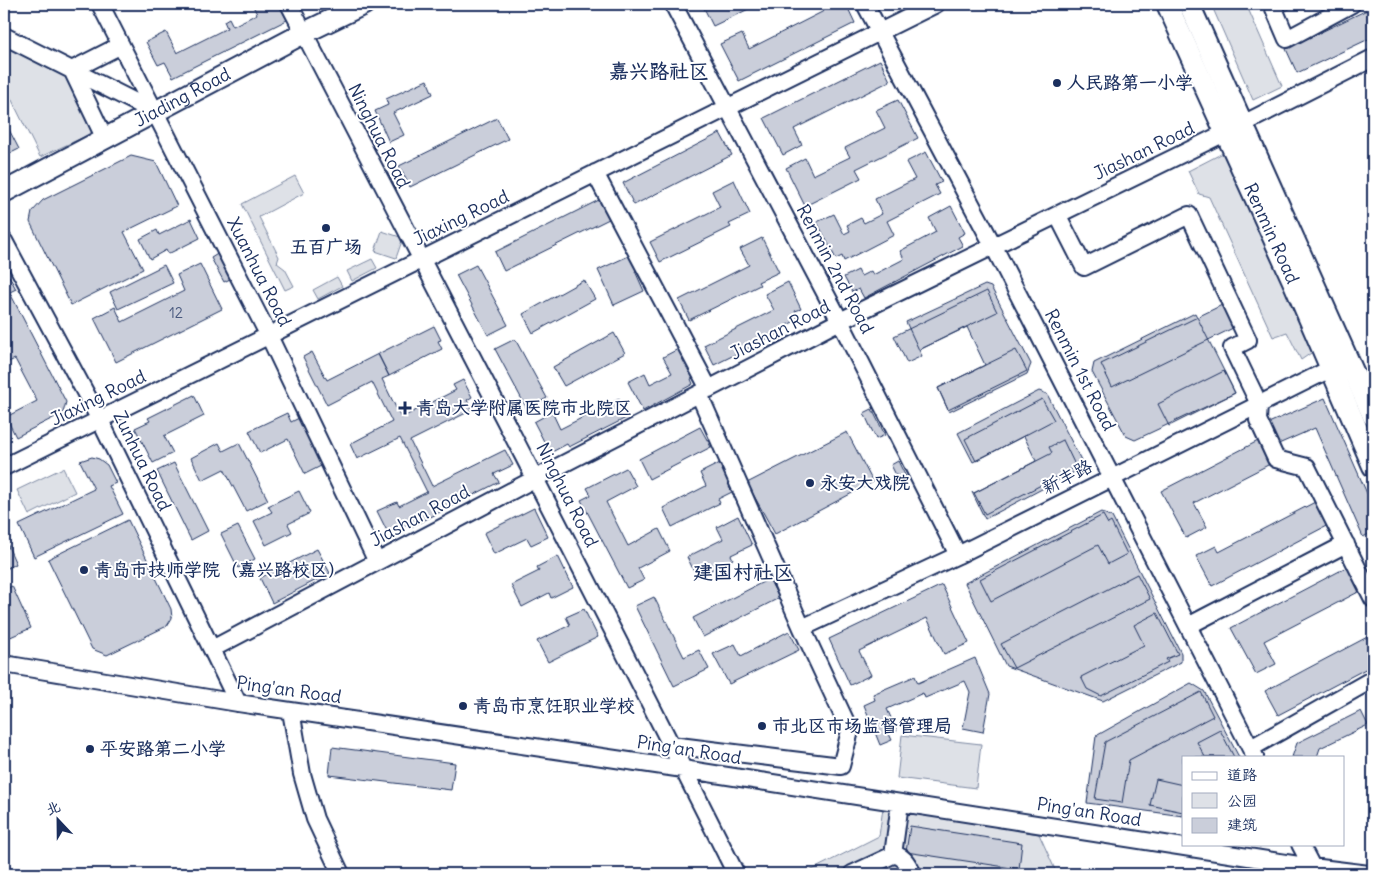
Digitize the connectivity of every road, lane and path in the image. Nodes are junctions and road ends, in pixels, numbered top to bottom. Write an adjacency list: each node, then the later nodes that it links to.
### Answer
1 (100, 4): 14 (street, Xuanhua Road)
2 (288, 4): 12 (street, Ninghua Road)
3 (364, 4): 12 (main road, Jiading Road)
4 (673, 4): 17 (street, Renmin 2nd Road)
5 (866, 4): 11 (street, Renmin 1st Road)
6 (936, 4): 11 (street, Jiaxing Road)
7 (1167, 4): 19 (main road, Renmin Road)
8 (1188, 4): 19 (main road, Renmin Road)
9 (1272, 4): 10 (street)
10 (1352, 4)
11 (880, 32): 17 (street, Jiaxing Road); 25 (street, Renmin 1st Road)
12 (304, 33): 18 (main road, Jiading Road); 26 (street, Ninghua Road)
13 (4, 36): 16 (street)
14 (121, 45): 16 (street); 18 (street, Xuanhua Road)
15 (1373, 58): 19 (street, Jiashan Road)
16 (72, 70): 18 (street); 20 (street)
17 (727, 108): 21 (street, Jiaxing Road); 27 (street, Renmin 2nd Road)
18 (155, 112): 20 (main road, Jiading Road); 28 (street, Xuanhua Road)
19 (1235, 129): 23 (street, Jiashan Road); 29 (main road, Renmin Road)
20 (105, 138): 22 (main road, Jiading Road)
21 (595, 173): 26 (street, Jiaxing Road); 30 (street)
22 (4, 192)
23 (1058, 216): 25 (street, Jiashan Road); 31 (street)
24 (4, 241): 33 (street, Zunhua Road)
25 (994, 248): 27 (street, Jiashan Road); 36 (street, Renmin 1st Road)
26 (420, 260): 28 (street, Jiaxing Road); 37 (street, Ninghua Road)
27 (840, 321): 30 (street, Jiashan Road); 39 (street, Renmin 2nd Road)
28 (268, 336): 33 (street, Jiaxing Road); 40 (street, Xuanhua Road)
29 (1340, 364): 31 (street, 新丰路); 32 (main road, Renmin Road); 34 (main road, Renmin Road)
30 (704, 391): 37 (street, Jiashan Road); 43 (street)
31 (1259, 404): 36 (street, 新丰路); 38 (street)
32 (1373, 416)
33 (100, 420): 35 (street, Jiaxing Road); 44 (street, Zunhua Road)
34 (1373, 466)
35 (4, 467)
36 (1112, 477): 39 (street, 新丰路); 42 (street, Renmin 1st Road)
37 (536, 478): 40 (street, Jiashan Road); 49 (street, Ninghua Road)
38 (1346, 544): 41 (street); 42 (street)
39 (958, 555): 43 (street, 新丰路)
40 (377, 562): 44 (street, Jiashan Road)
41 (1373, 600)
42 (1188, 626): 50 (street, Renmin 1st Road)
43 (802, 628): 49 (street)
44 (212, 649): 47 (street, Zunhua Road)
45 (4, 664): 47 (street, Ping'an Road)
46 (1373, 679): 50 (street)
47 (238, 703): 48 (street, Ping'an Road)
48 (291, 711): 51 (street, Ping'an Road); 56 (street)
49 (671, 745): 51 (street, Ninghua Road)
50 (1253, 752)
51 (683, 768): 52 (street, Ping'an Road); 57 (street, Ninghua Road)
52 (900, 803): 54 (street); 55 (street, Ping'an Road)
53 (1301, 846): 55 (street)
54 (893, 855): 58 (street); 59 (street)
55 (1312, 871): 60 (street, Ping'an Road)
56 (341, 874)
57 (736, 874)
58 (852, 874)
59 (912, 874)
60 (1369, 874)

